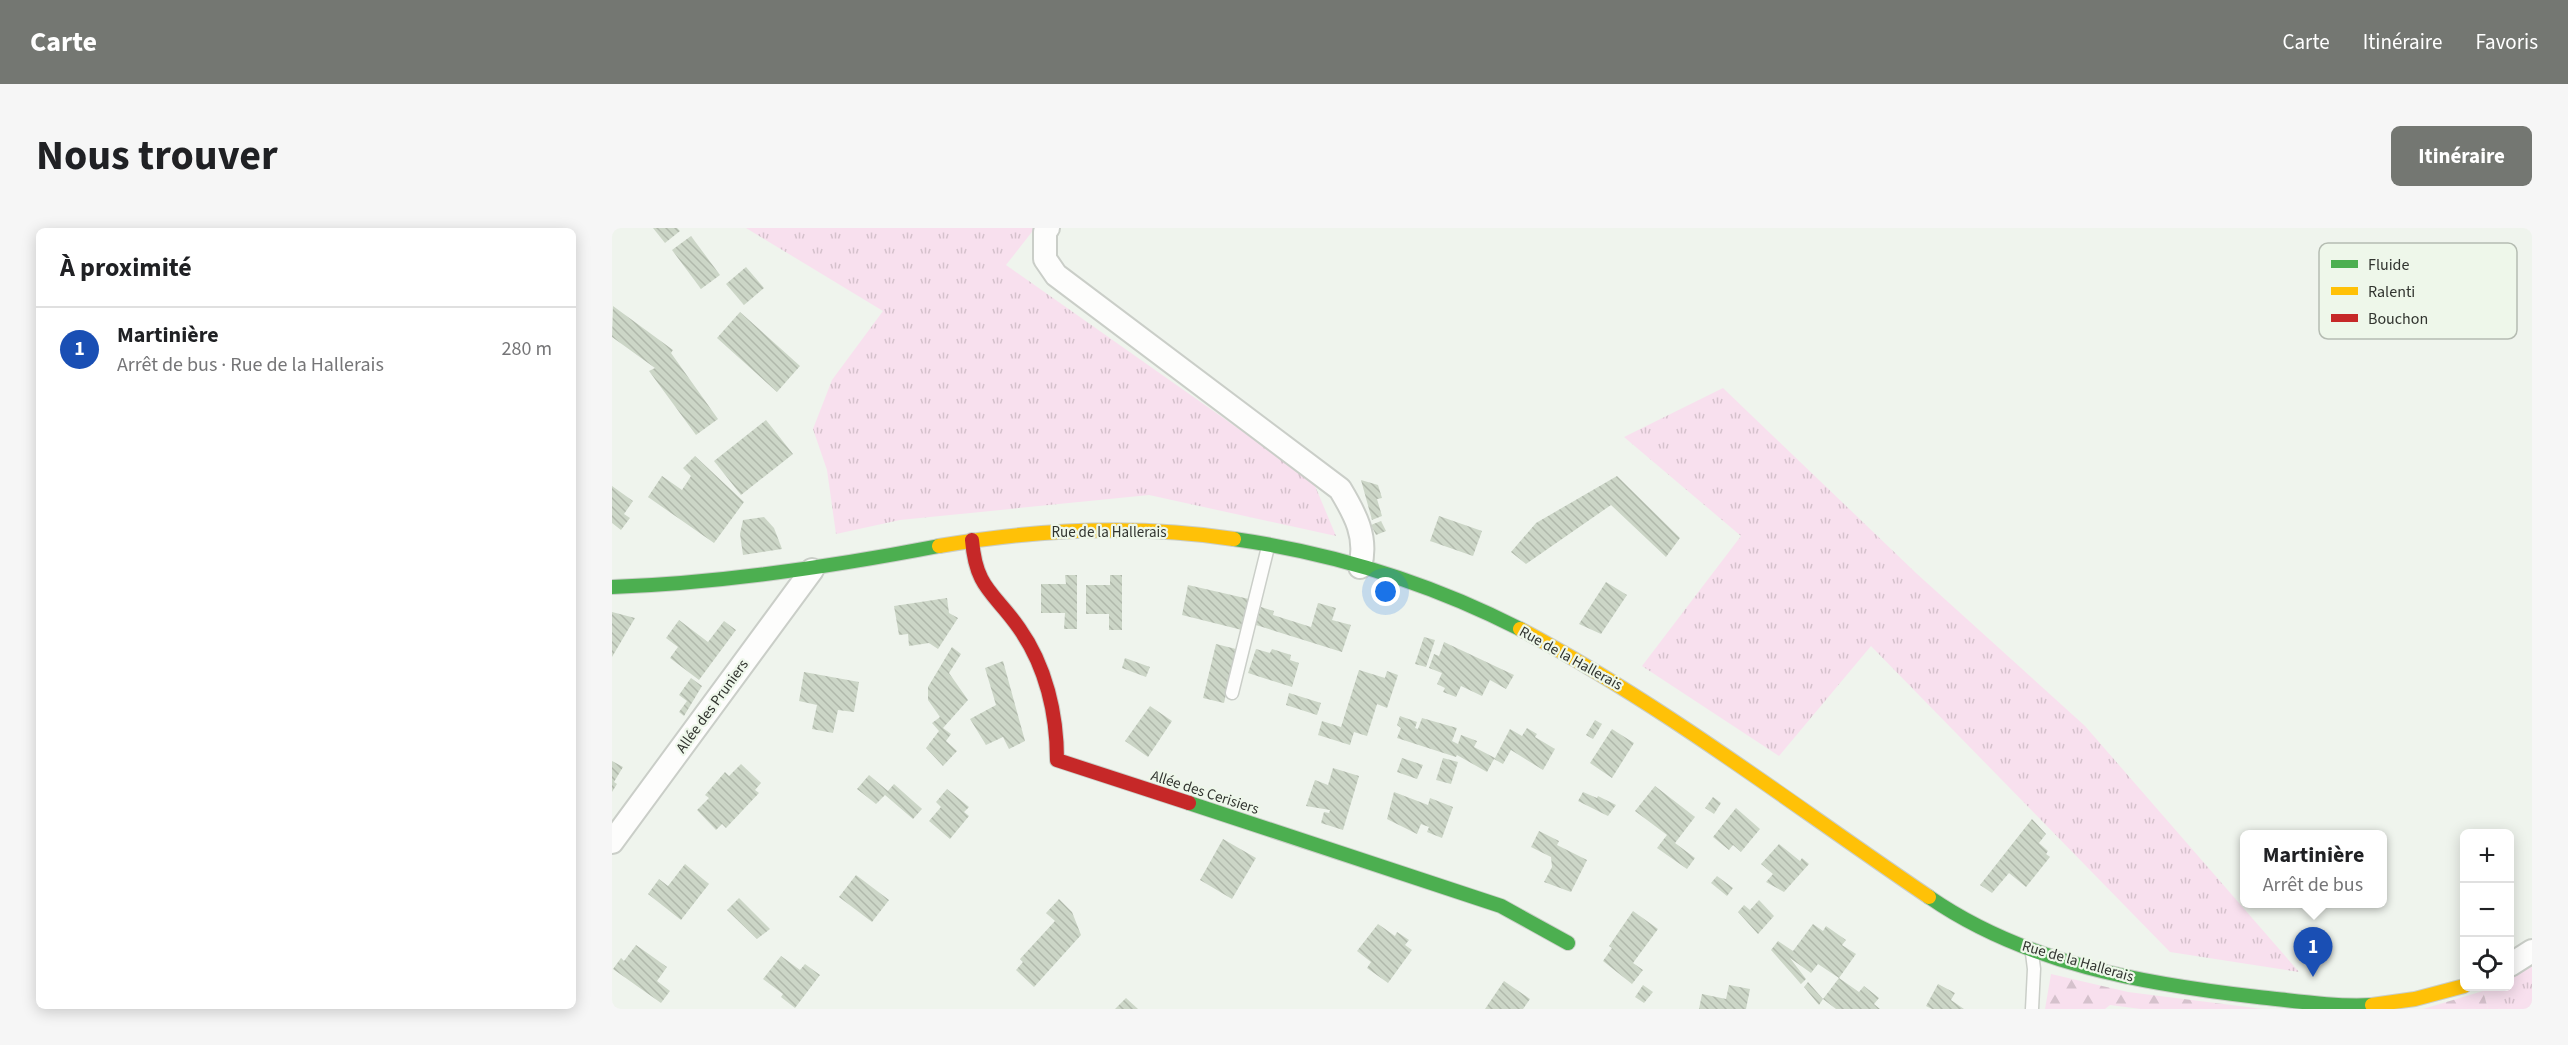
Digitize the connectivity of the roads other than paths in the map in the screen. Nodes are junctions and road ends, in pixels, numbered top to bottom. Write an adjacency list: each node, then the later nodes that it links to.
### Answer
1 (1048, 228): 4 (street)
2 (972, 540): 3 (street, Rue de la Hallerais); 5 (street, Rue de la Hallerais); 9 (street, Allée des Cerisiers)
3 (1269, 546): 4 (street, Rue de la Hallerais); 7 (lane)
4 (1360, 567): 10 (street, Rue de la Hallerais)
5 (812, 570): 6 (street, Rue de la Hallerais); 8 (street, Allée des Pruniers)
6 (612, 587)
7 (1233, 693)
8 (612, 842)
9 (1568, 943)
10 (2031, 950): 13 (street, Rue de la Hallerais); 14 (lane)
11 (2532, 951): 12 (street)
12 (2514, 962)
13 (2460, 987)
14 (2032, 1009)

